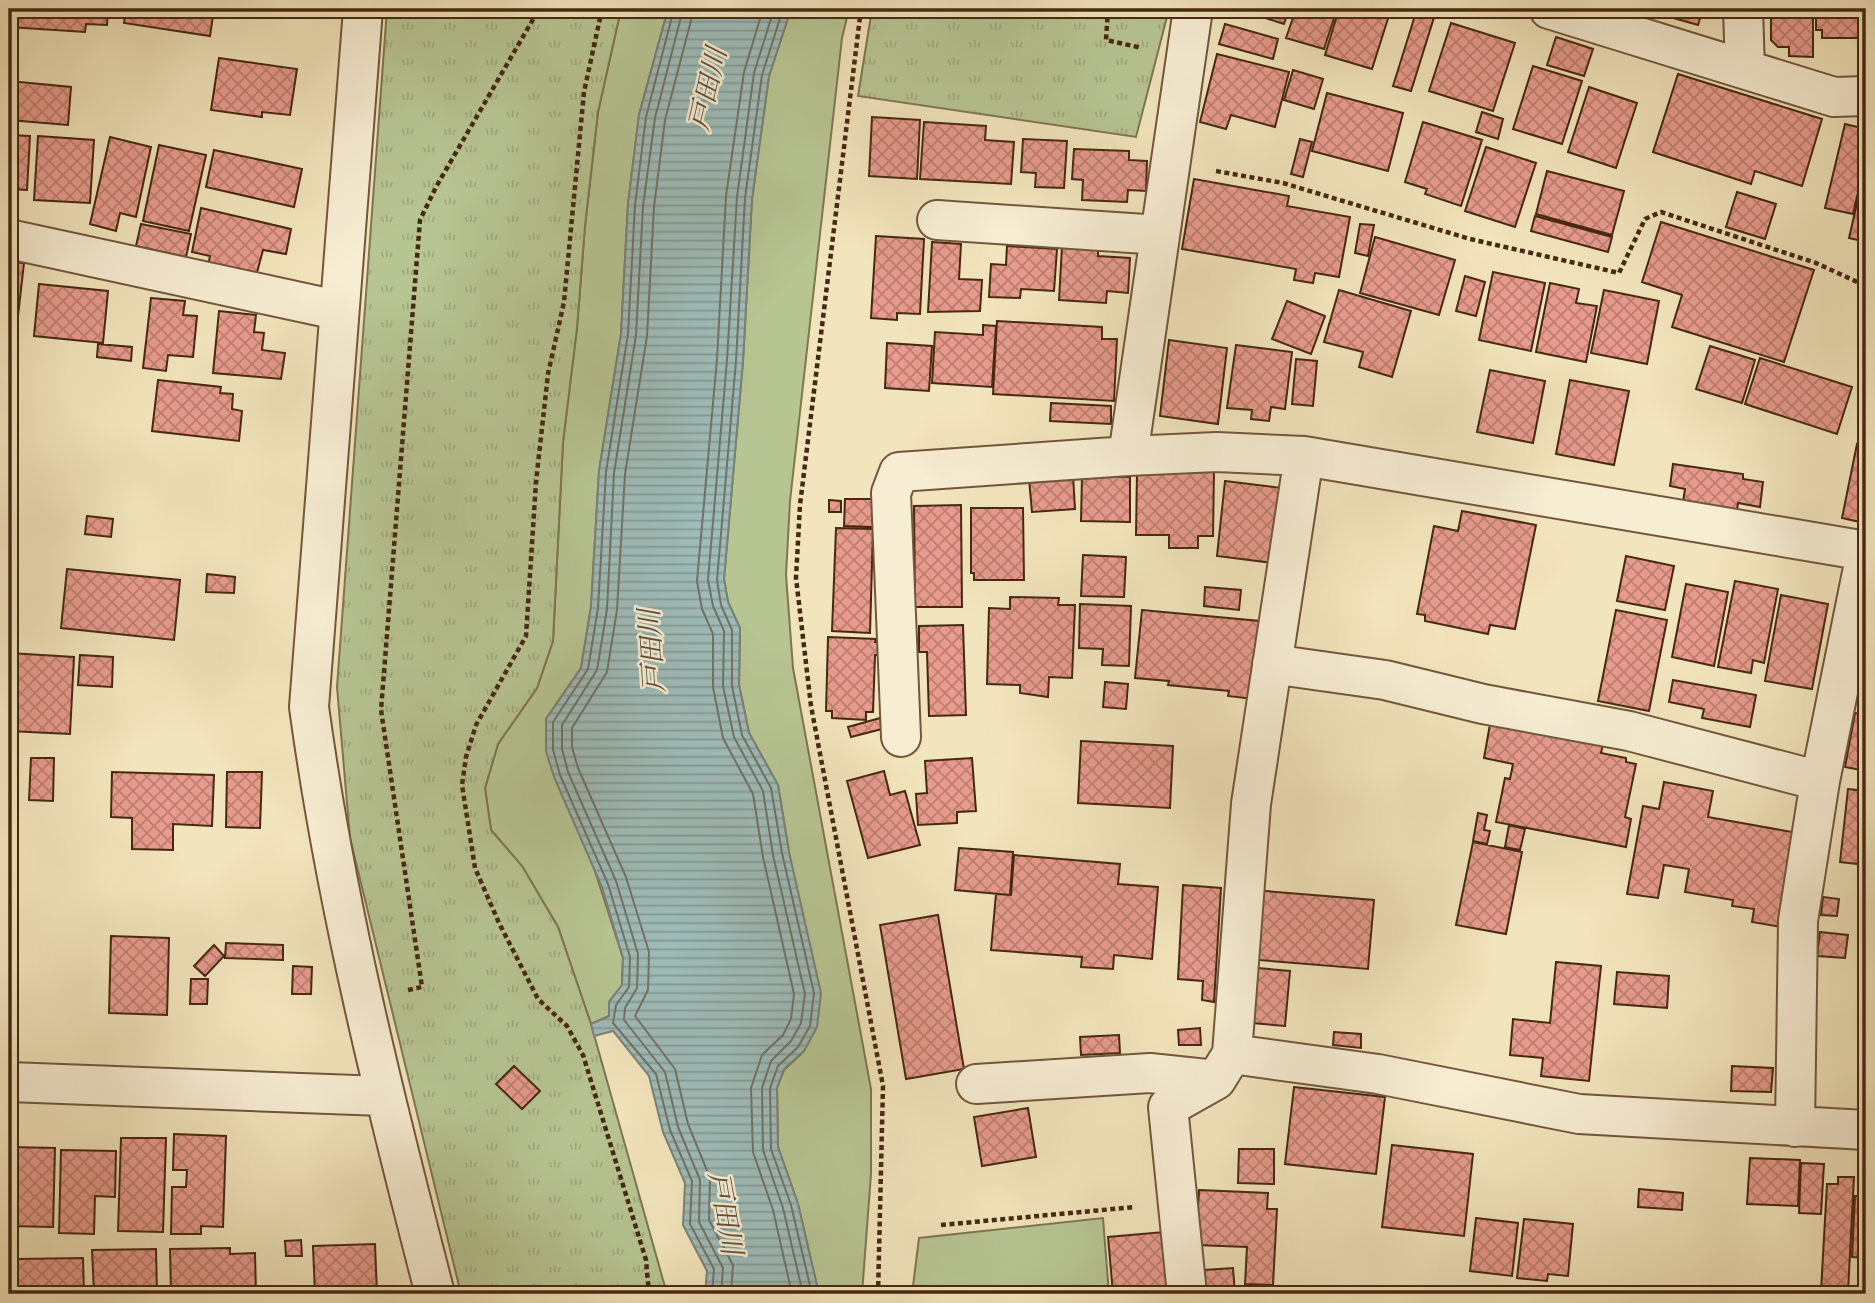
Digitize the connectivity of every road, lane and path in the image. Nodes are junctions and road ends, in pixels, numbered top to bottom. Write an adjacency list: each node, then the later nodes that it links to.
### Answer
1 (363, 9): 17 (street)
2 (539, 9): 24 (path)
3 (602, 9): 34 (path)
4 (861, 9): 35 (path)
5 (1108, 9): 9 (path)
6 (1193, 9): 9 (street)
7 (1549, 9): 10 (street)
8 (1743, 9): 10 (street)
9 (1186, 58): 12 (street)
10 (1745, 69): 11 (street)
11 (1866, 96)
12 (1170, 164): 14 (street); 16 (path)
13 (937, 220): 14 (street)
14 (1160, 235): 18 (street)
15 (9, 239): 17 (street)
16 (1866, 286)
17 (337, 310): 24 (street)
18 (1128, 456): 19 (street); 22 (street)
19 (1304, 456): 20 (street); 21 (street)
20 (1866, 552): 23 (street)
21 (1272, 664): 23 (street); 25 (street)
22 (901, 737)
23 (1820, 781): 29 (street)
24 (363, 999): 28 (street)
25 (1224, 1067): 27 (street); 29 (street); 31 (street)
26 (9, 1082): 28 (street)
27 (976, 1084)
28 (383, 1096): 33 (street)
29 (1795, 1126): 30 (street)
30 (1866, 1130)
31 (1178, 1204): 32 (path); 36 (street)
32 (941, 1225)
33 (435, 1294)
34 (649, 1294)
35 (878, 1294)
36 (1187, 1294)

